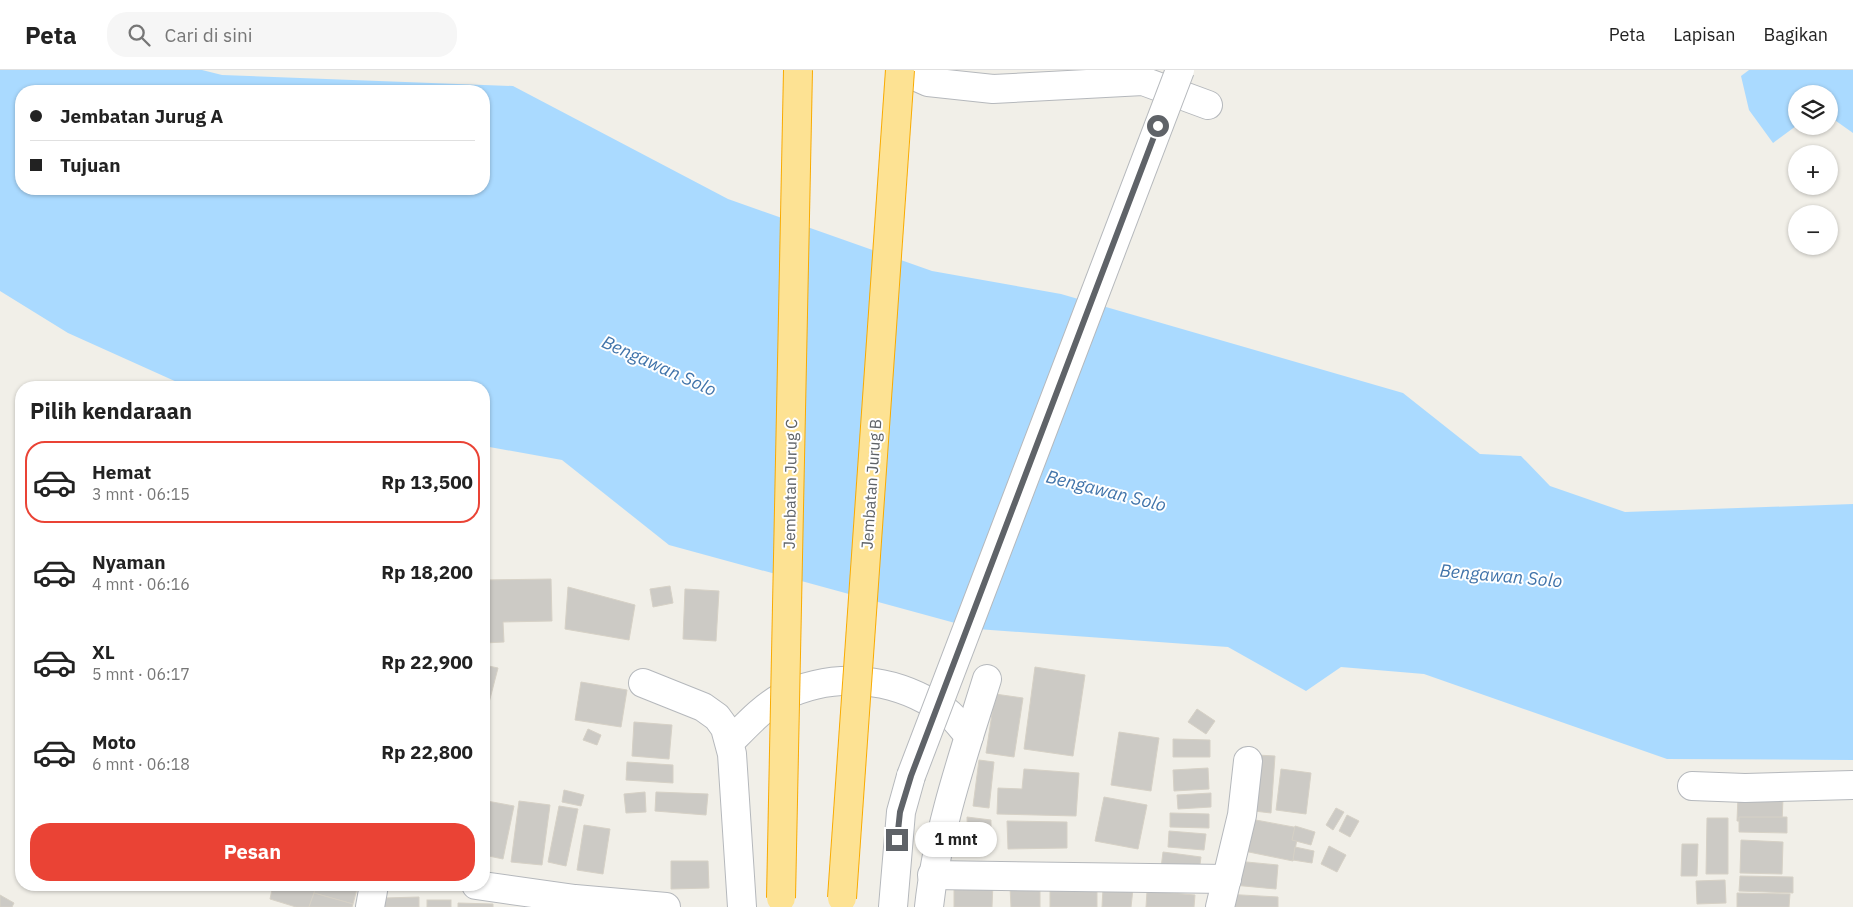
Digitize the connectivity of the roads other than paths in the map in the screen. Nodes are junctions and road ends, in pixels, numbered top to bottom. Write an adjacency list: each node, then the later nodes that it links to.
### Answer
1 (798, 70): 16 (highway, Jembatan Jurug C, bridge)
2 (901, 70): 4 (street); 17 (highway, Jembatan Jurug B, bridge)
3 (1180, 70): 21 (street, bridge)
4 (1208, 105)
5 (988, 679): 7 (street)
6 (643, 683): 8 (street)
7 (970, 736): 8 (street); 12 (street)
8 (730, 742): 20 (street)
9 (1248, 761): 13 (street)
10 (1853, 785): 11 (street)
11 (1692, 786)
12 (932, 875): 13 (street); 22 (street)
13 (1227, 880): 23 (street)
14 (490, 887): 19 (street)
15 (373, 891): 18 (street)
16 (781, 898)
17 (842, 898)
18 (370, 907)
19 (666, 907)
20 (742, 907)
21 (892, 907)
22 (928, 907)
23 (1220, 907)

